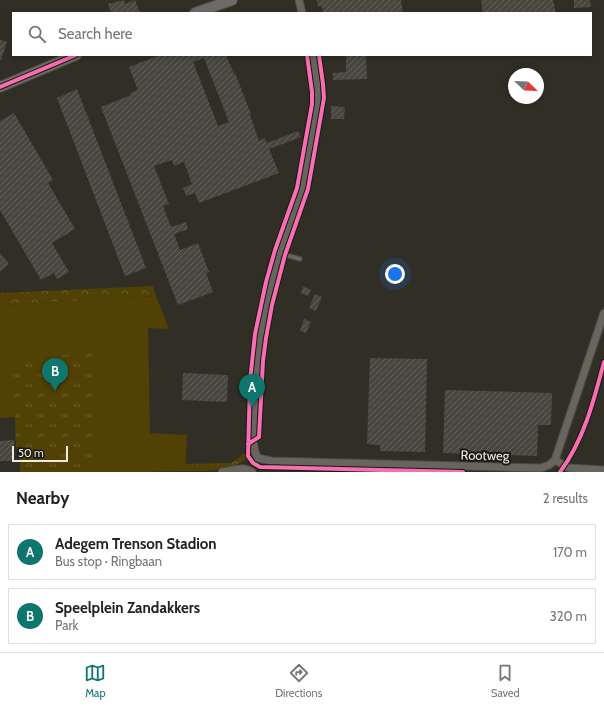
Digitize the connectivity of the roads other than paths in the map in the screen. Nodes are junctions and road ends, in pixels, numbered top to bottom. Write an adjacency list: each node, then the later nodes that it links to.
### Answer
1 (232, 0): 3 (street)
2 (299, 0): 4 (street)
3 (198, 12)
4 (302, 12)
5 (74, 56): 7 (street)
6 (313, 56): 8 (street)
7 (0, 87)
8 (279, 253): 9 (lane); 11 (street, Rootweg)
9 (300, 259)
10 (604, 313): 11 (street)
11 (555, 460): 12 (street)
12 (604, 470)
13 (251, 471): 14 (street)
14 (222, 472)

